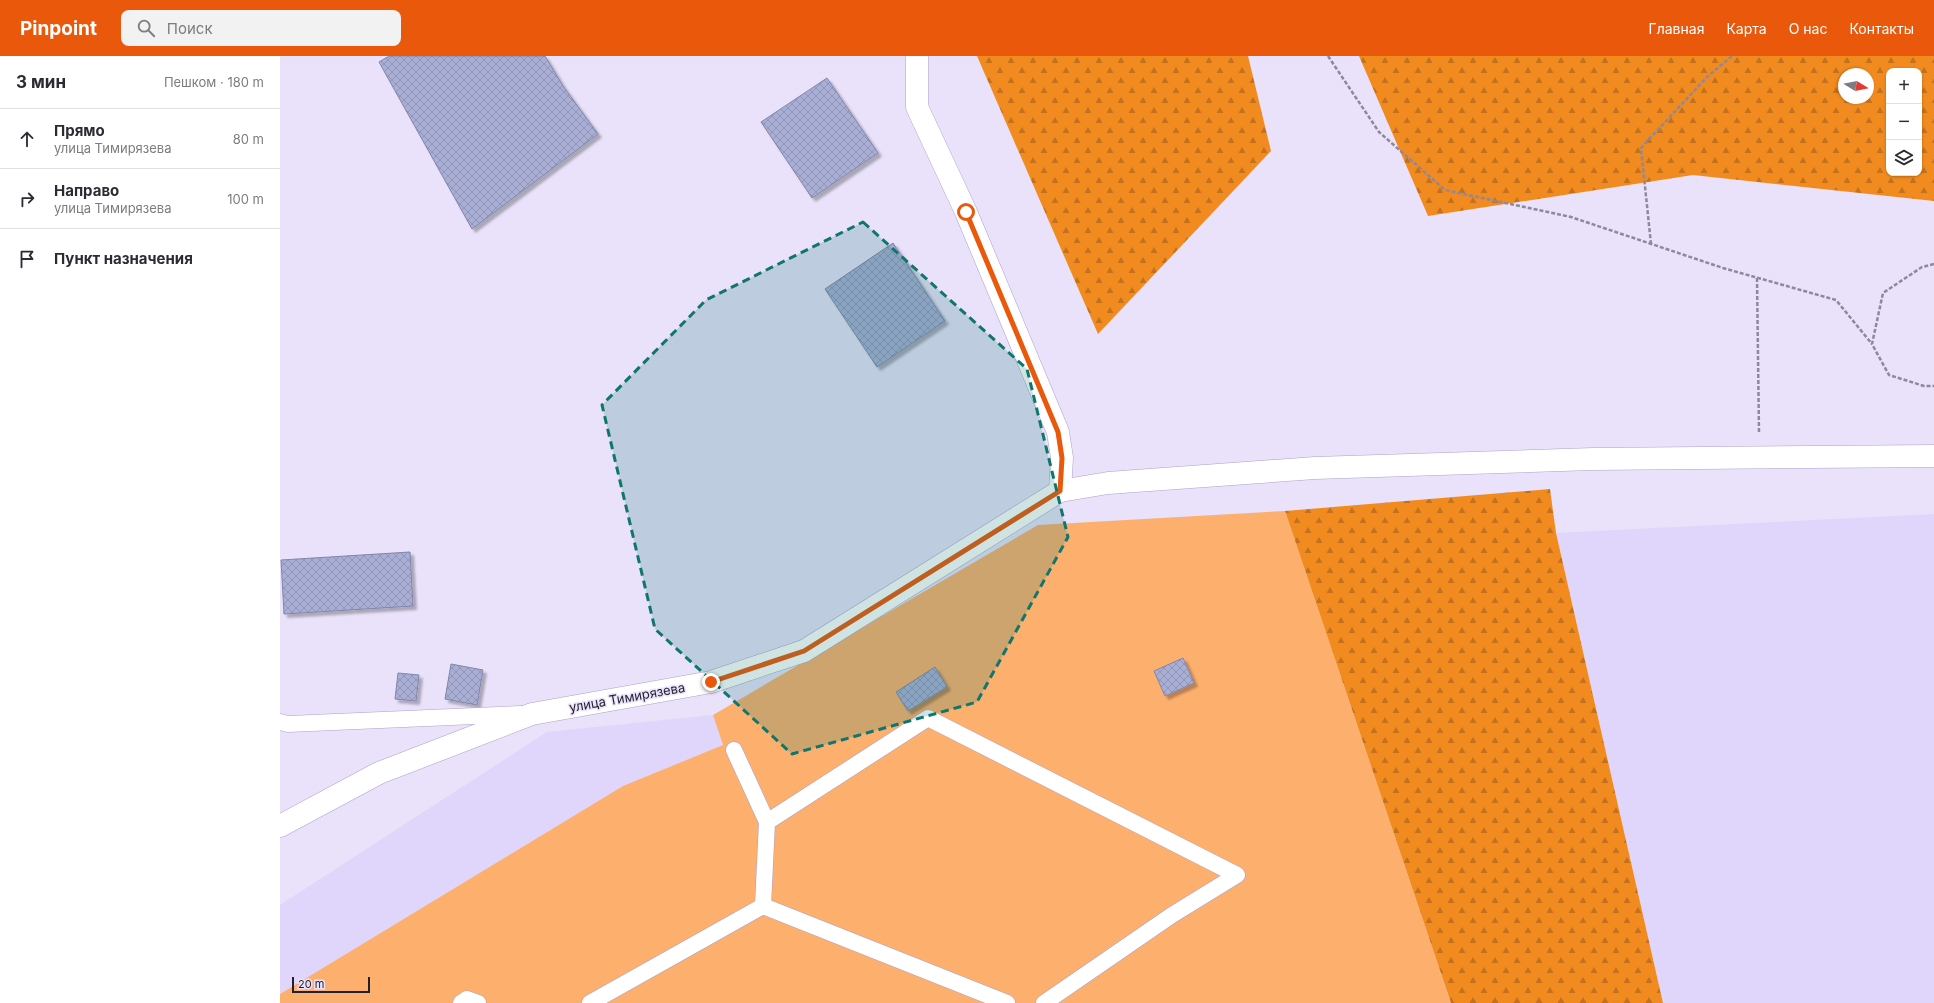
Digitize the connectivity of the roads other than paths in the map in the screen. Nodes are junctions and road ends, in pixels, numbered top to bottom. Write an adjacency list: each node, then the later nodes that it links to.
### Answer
1 (917, 56): 3 (street)
2 (1934, 456): 3 (street)
3 (1060, 491): 4 (street, улица Тимирязева)
4 (532, 714): 5 (lane); 8 (street, улица Тимирязева)
5 (280, 722)
6 (734, 750): 7 (lane)
7 (767, 822): 9 (lane); 14 (lane)
8 (280, 826)
9 (763, 906): 12 (lane); 13 (lane)
10 (461, 1003): 11 (lane)
11 (478, 1003)
12 (590, 1003)
13 (1007, 1003)
14 (1044, 1003)

